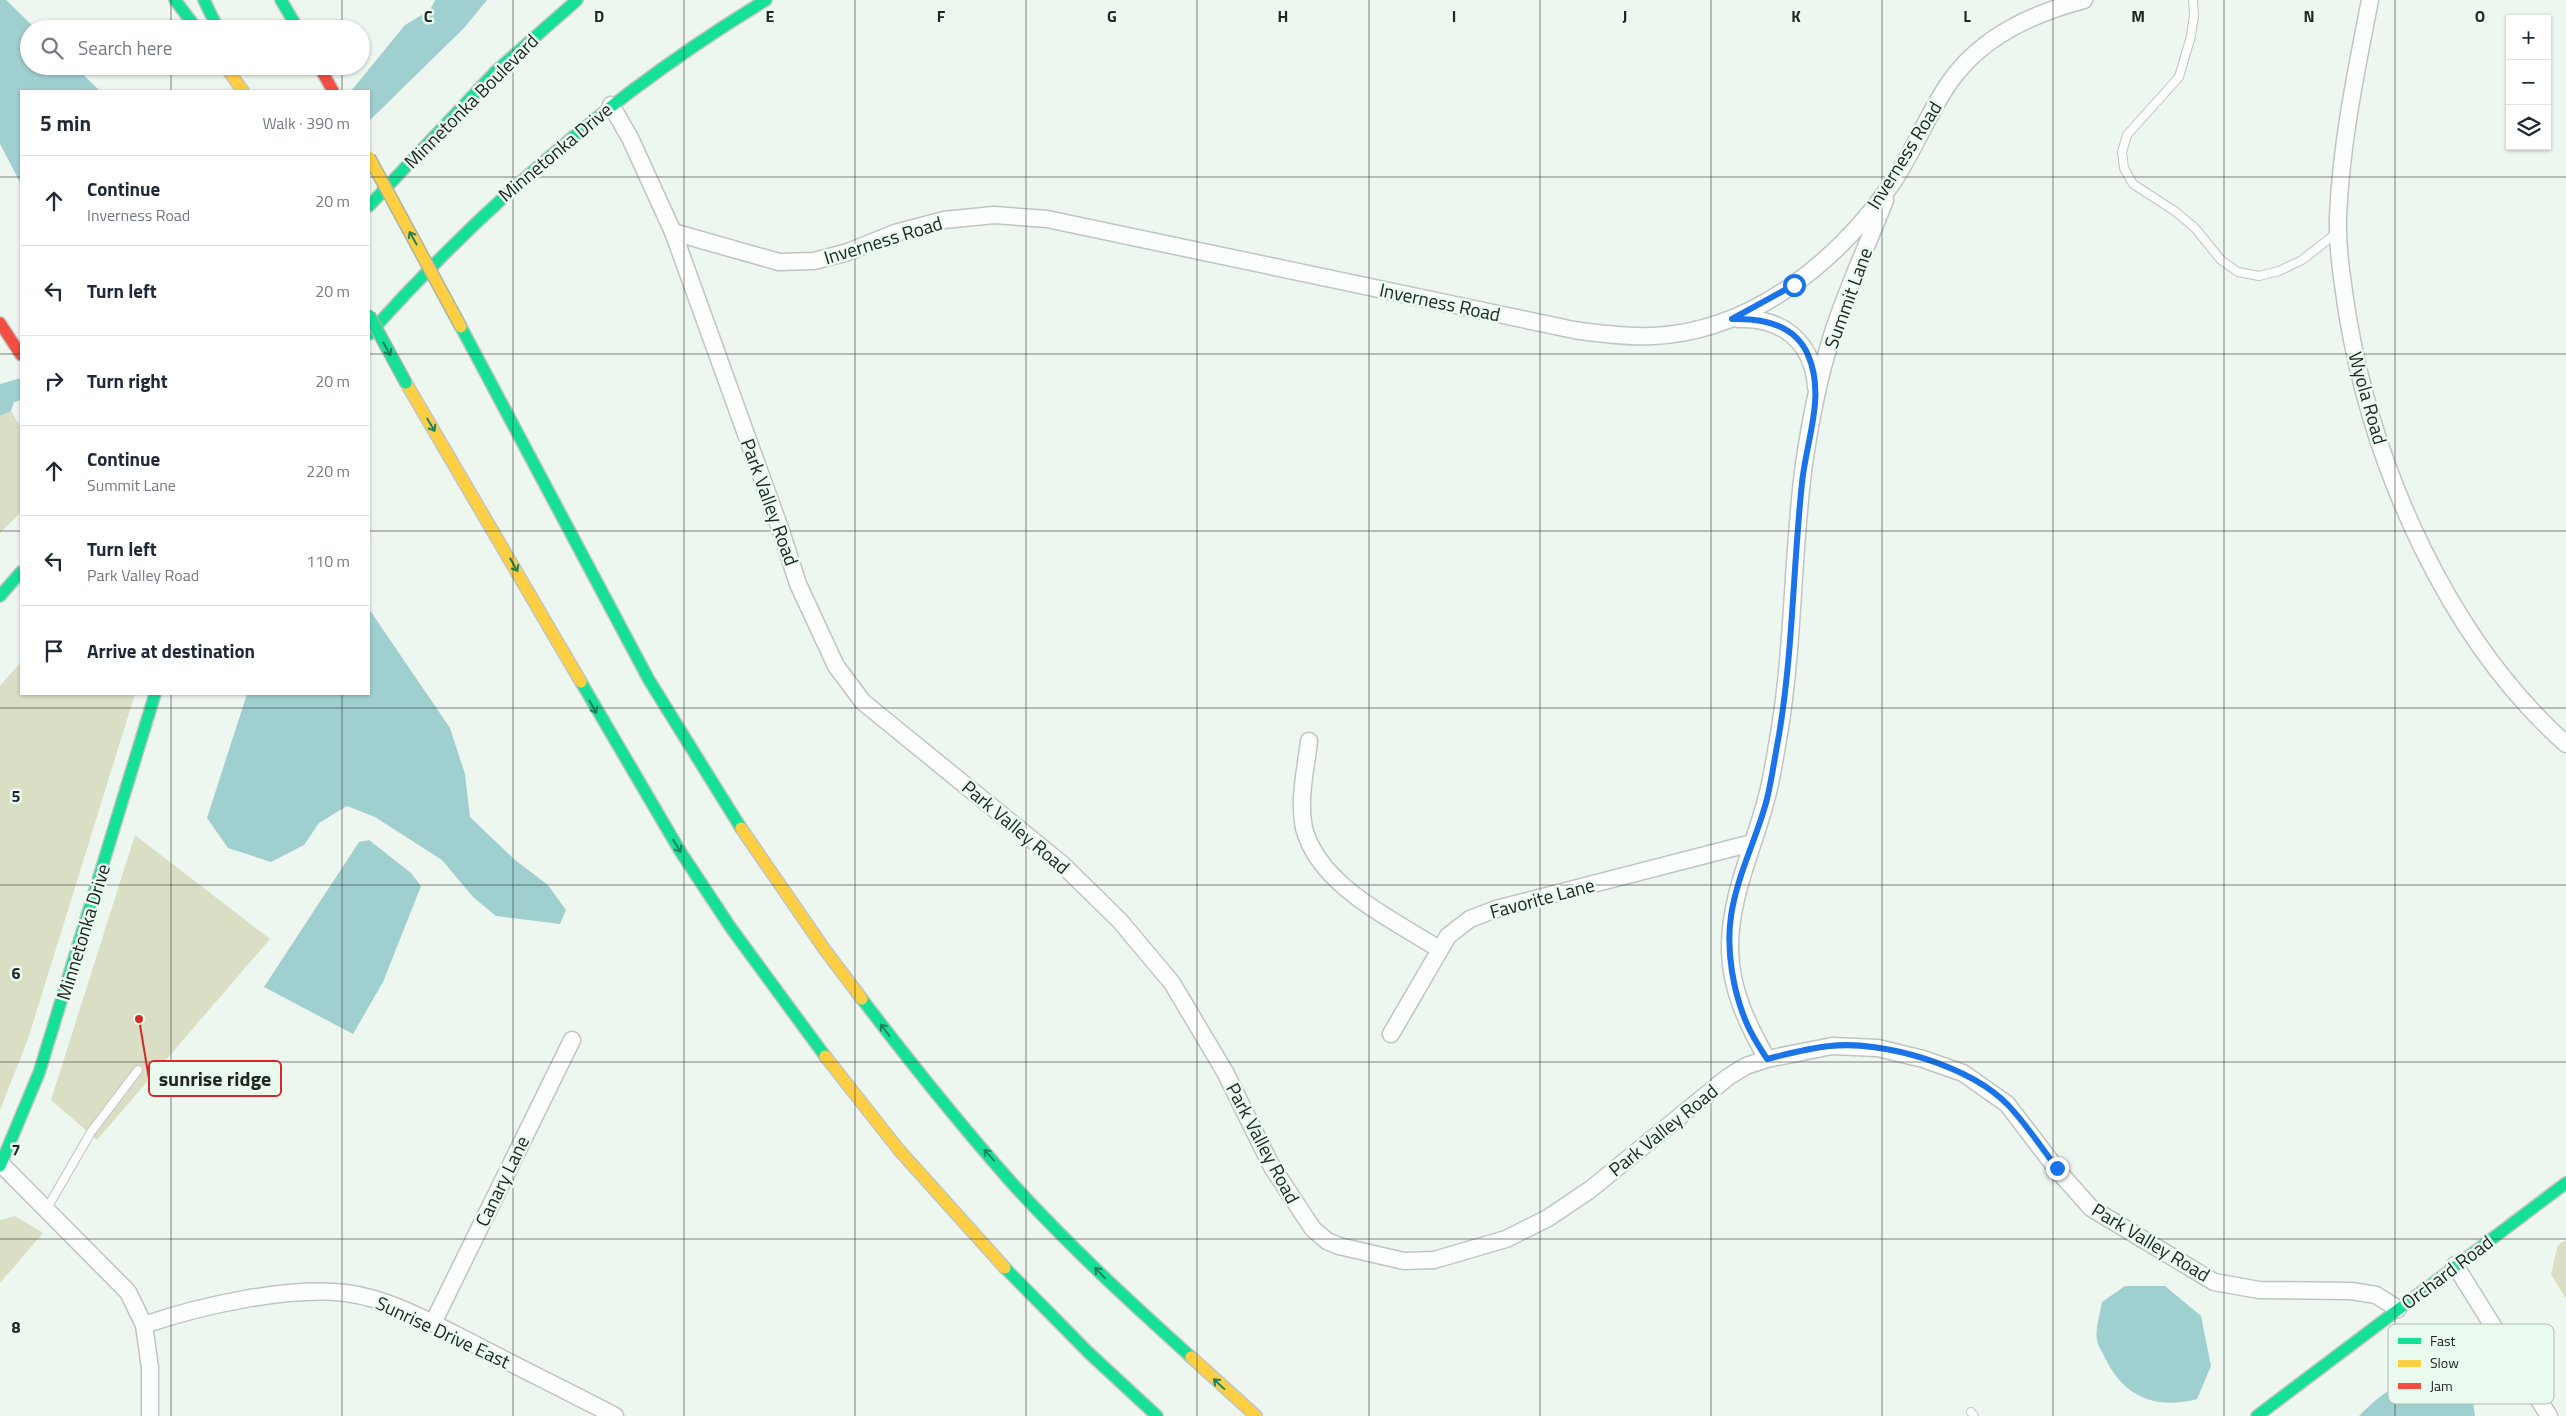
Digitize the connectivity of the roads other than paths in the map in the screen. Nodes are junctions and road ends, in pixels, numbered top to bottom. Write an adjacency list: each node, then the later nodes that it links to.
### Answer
1 (175, 0): 10 (main road)
2 (204, 0): 11 (main road)
3 (281, 0): 12 (main road)
4 (296, 0): 13 (main road)
5 (577, 0): 23 (main road, Minnetonka Boulevard)
6 (766, 0): 20 (main road, Minnetonka Drive)
7 (2084, 0): 22 (street, Inverness Road)
8 (2193, 0): 24 (lane)
9 (2370, 0): 24 (street, Wyola Road)
10 (190, 20)
11 (214, 20)
12 (293, 20)
13 (302, 20)
14 (231, 75): 17 (main road)
15 (240, 75): 18 (main road)
16 (324, 75): 19 (main road)
17 (242, 90)
18 (248, 90)
19 (332, 90)
20 (611, 105): 25 (street, Park Valley Road); 29 (main road, Minnetonka Drive)
21 (370, 159): 55 (main road, one-way to 21, bridge)
22 (1891, 184): 27 (street, Inverness Road); 31 (street, Summit Lane)
23 (370, 205)
24 (2339, 230): 36 (street, Wyola Road)
25 (673, 232): 27 (street, Inverness Road); 41 (street, Park Valley Road)
26 (370, 317): 54 (main road, one-way to 54, bridge)
27 (1732, 319): 31 (street)
28 (0, 323): 30 (main road)
29 (370, 333)
30 (20, 354)
31 (1816, 394): 37 (street, Summit Lane)
32 (20, 573): 33 (main road)
33 (0, 596)
34 (155, 695): 43 (main road, Minnetonka Drive)
35 (1309, 741): 38 (street)
36 (2566, 744)
37 (1752, 843): 38 (street, Favorite Lane); 41 (street, Summit Lane)
38 (1439, 949): 39 (street, Favorite Lane)
39 (1391, 1034)
40 (572, 1040): 48 (street, Canary Lane)
41 (1767, 1059): 47 (street, Park Valley Road)
42 (138, 1070): 45 (lane)
43 (0, 1165): 45 (street)
44 (2566, 1183): 46 (main road, Orchard Road)
45 (46, 1210): 50 (street)
46 (2455, 1265): 47 (main road, Orchard Road); 49 (street)
47 (2398, 1309): 56 (main road, Orchard Road)
48 (433, 1323): 50 (street, Sunrise Drive East); 53 (street, Sunrise Drive East)
49 (2492, 1324)
50 (144, 1325): 52 (street)
51 (2542, 1404): 57 (street)
52 (150, 1416)
53 (615, 1416)
54 (1156, 1416)
55 (1256, 1416)
56 (2257, 1416)
57 (2549, 1416)

